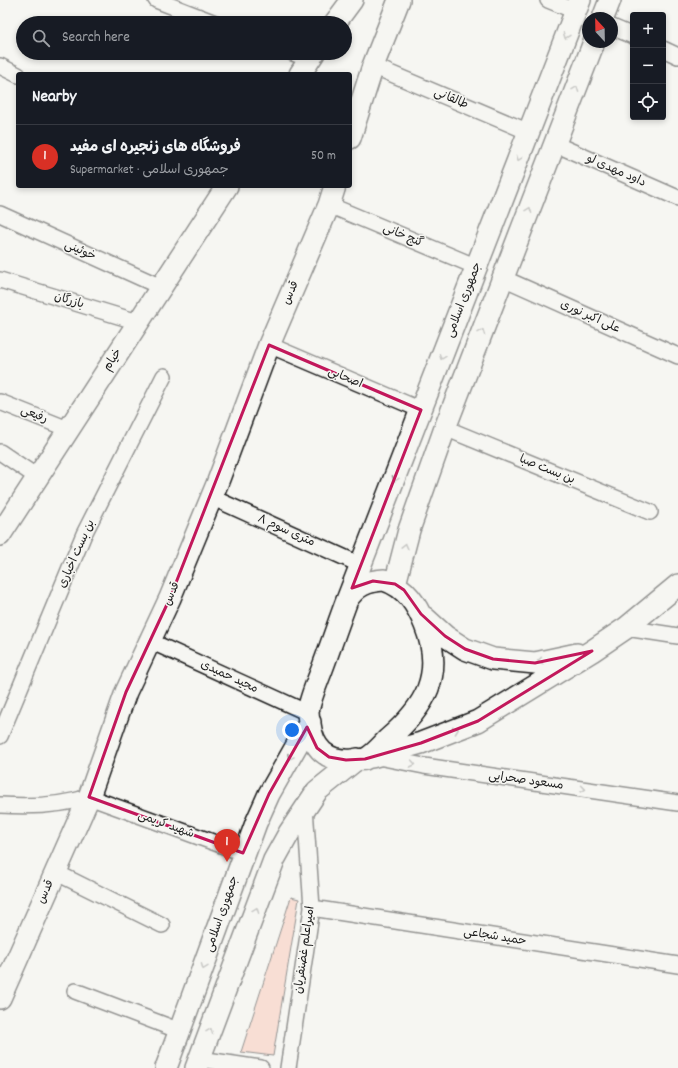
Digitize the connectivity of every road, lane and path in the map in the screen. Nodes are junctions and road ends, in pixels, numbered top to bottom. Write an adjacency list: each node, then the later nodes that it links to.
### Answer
1 (156, 0): 8 (street)
2 (352, 0): 9 (main road)
3 (400, 0): 16 (main road)
4 (548, 0): 6 (street)
5 (610, 0): 7 (main road)
6 (577, 5): 19 (main road, جمهوری اسلامی, one-way to 19)
7 (605, 12)
8 (197, 16)
9 (340, 16)
10 (618, 30): 11 (street)
11 (630, 35)
12 (592, 48): 20 (main road, one-way to 12)
13 (666, 50): 14 (street)
14 (678, 56)
15 (0, 66): 17 (street)
16 (373, 66): 18 (main road); 19 (street, طالقانی)
17 (16, 74)
18 (352, 132)
19 (529, 132): 25 (main road, جمهوری اسلامی, one-way to 25)
20 (555, 144): 23 (street, داود مهدی لو); 26 (main road, one-way to 20)
21 (225, 188): 28 (main road, خیام)
22 (332, 195): 25 (street, گنج خانی); 30 (main road, قدس)
23 (678, 198)
24 (0, 214): 28 (street, خوئینی)
25 (476, 267): 34 (main road, جمهوری اسلامی, one-way to 34)
26 (503, 278): 31 (street, علی اکبر نوری); 35 (main road, one-way to 26)
27 (0, 280): 29 (street, بازرگان)
28 (161, 287): 29 (main road, خیام)
29 (138, 322): 36 (main road, خیام)
30 (269, 345): 34 (street, اصحابی); 39 (main road, قدس)
31 (678, 356)
32 (164, 376): 52 (street, بن بست اخباری)
33 (0, 402): 36 (street, رفیعی)
34 (421, 410): 42 (main road, جمهوری اسلامی, one-way to 42)
35 (445, 428): 40 (street, بن بست صبا); 43 (main road, one-way to 35)
36 (68, 429): 38 (main road, خیام)
37 (0, 452): 38 (street)
38 (37, 477): 41 (main road, خیام)
39 (211, 497): 42 (street, ۸ متری سوم); 49 (main road, قدس)
40 (650, 512)
41 (1, 533)
42 (361, 565): 45 (main road, جمهوری اسلامی)
43 (395, 584): 45 (main road); 46 (main road)
44 (678, 585): 47 (main road)
45 (347, 600): 51 (main road, جمهوری اسلامی)
46 (421, 614): 50 (main road, one-way to 46); 53 (main road)
47 (626, 628): 48 (street); 50 (main road)
48 (678, 636)
49 (150, 640): 51 (street, مجید حمیدی); 54 (main road, قدس)
50 (592, 651): 53 (main road, one-way to 50)
51 (309, 718): 53 (main road); 58 (main road, جمهوری اسلامی, one-way to 58)
52 (0, 736)
53 (366, 758): 55 (street, مسعود صحرایی, one-way to 55); 57 (main road)
54 (89, 797): 56 (street); 58 (street, شهید کریمی); 59 (main road, قدس)
55 (678, 803)
56 (0, 804)
57 (305, 808): 60 (street, امیراعلم غضنفریان); 66 (main road, one-way to 57)
58 (243, 853): 65 (main road, جمهوری اسلامی, one-way to 65)
59 (55, 872): 61 (street); 64 (main road, قدس)
60 (312, 908): 62 (street, حمید شجاعی); 69 (street, امیراعلم غضنفریان)
61 (162, 925)
62 (678, 965)
63 (75, 991): 65 (street)
64 (0, 998)
65 (180, 1031): 67 (main road, جمهوری اسلامی)
66 (198, 1063): 68 (street)
67 (166, 1068)
68 (261, 1068)
69 (288, 1068)

